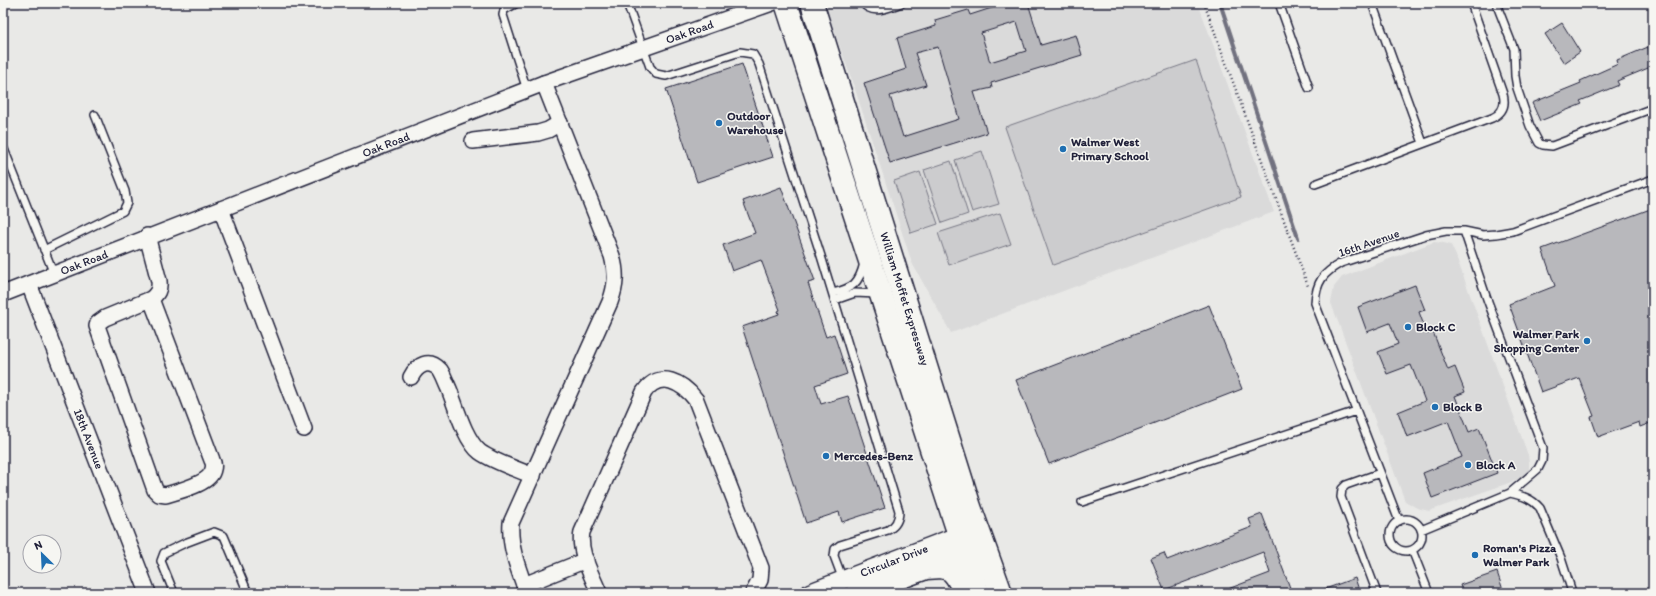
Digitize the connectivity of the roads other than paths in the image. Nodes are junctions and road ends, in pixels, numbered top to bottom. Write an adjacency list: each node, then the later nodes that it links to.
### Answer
1 (517, 3): 15 (lane)
2 (627, 3): 12 (lane)
3 (772, 3): 12 (street, Oak Road)
4 (786, 3): 28 (main road, William Moffet Expressway)
5 (812, 3): 44 (main road, William Moffet Expressway)
6 (863, 3): 7 (lane)
7 (902, 3)
8 (1279, 3): 14 (lane)
9 (1372, 3): 20 (lane)
10 (1471, 3): 20 (lane)
11 (1496, 3): 16 (lane)
12 (642, 48): 13 (street, Oak Road); 33 (lane)
13 (544, 83): 15 (street, Oak Road); 18 (street)
14 (1309, 88)
15 (527, 90): 24 (street, Oak Road)
16 (1653, 108)
17 (95, 115): 27 (lane)
18 (560, 123): 19 (street); 39 (street)
19 (473, 141)
20 (1423, 143): 23 (lane)
21 (4, 149): 27 (lane)
22 (1653, 179): 25 (lane, 16th Avenue)
23 (1315, 184)
24 (221, 209): 26 (street, Oak Road); 37 (street)
25 (1464, 231): 36 (lane, 16th Avenue); 40 (lane)
26 (147, 236): 29 (street, Oak Road); 34 (street)
27 (44, 250): 29 (lane)
28 (867, 250): 32 (main road, William Moffet Expressway); 33 (lane)
29 (54, 274): 30 (street, Oak Road)
30 (29, 284): 31 (street, Oak Road); 50 (street, 18th Avenue)
31 (3, 294)
32 (881, 294): 33 (lane); 44 (main road, William Moffet Expressway)
33 (834, 296): 48 (lane)
34 (151, 299): 34 (street)
35 (411, 377): 39 (street)
36 (1356, 411): 38 (lane); 41 (lane)
37 (304, 429)
38 (1380, 473): 42 (lane); 59 (lane)
39 (533, 476): 47 (street)
40 (1510, 493): 43 (lane); 49 (lane)
41 (1082, 502)
42 (1400, 521): 43 (lane); 45 (lane)
43 (1421, 530): 45 (lane)
44 (971, 538): 48 (street, Circular Drive); 57 (main road); 58 (main road, William Moffet Expressway)
45 (1412, 550): 60 (lane)
46 (586, 560): 47 (street); 53 (street); 54 (street)
47 (526, 589)
48 (849, 589): 55 (street, Circular Drive); 56 (main road)
49 (1571, 589)
50 (148, 593)
51 (174, 593): 52 (lane)
52 (248, 593)
53 (599, 593)
54 (753, 593)
55 (810, 593)
56 (966, 593)
57 (978, 593)
58 (1001, 593)
59 (1377, 593)
60 (1429, 593)

